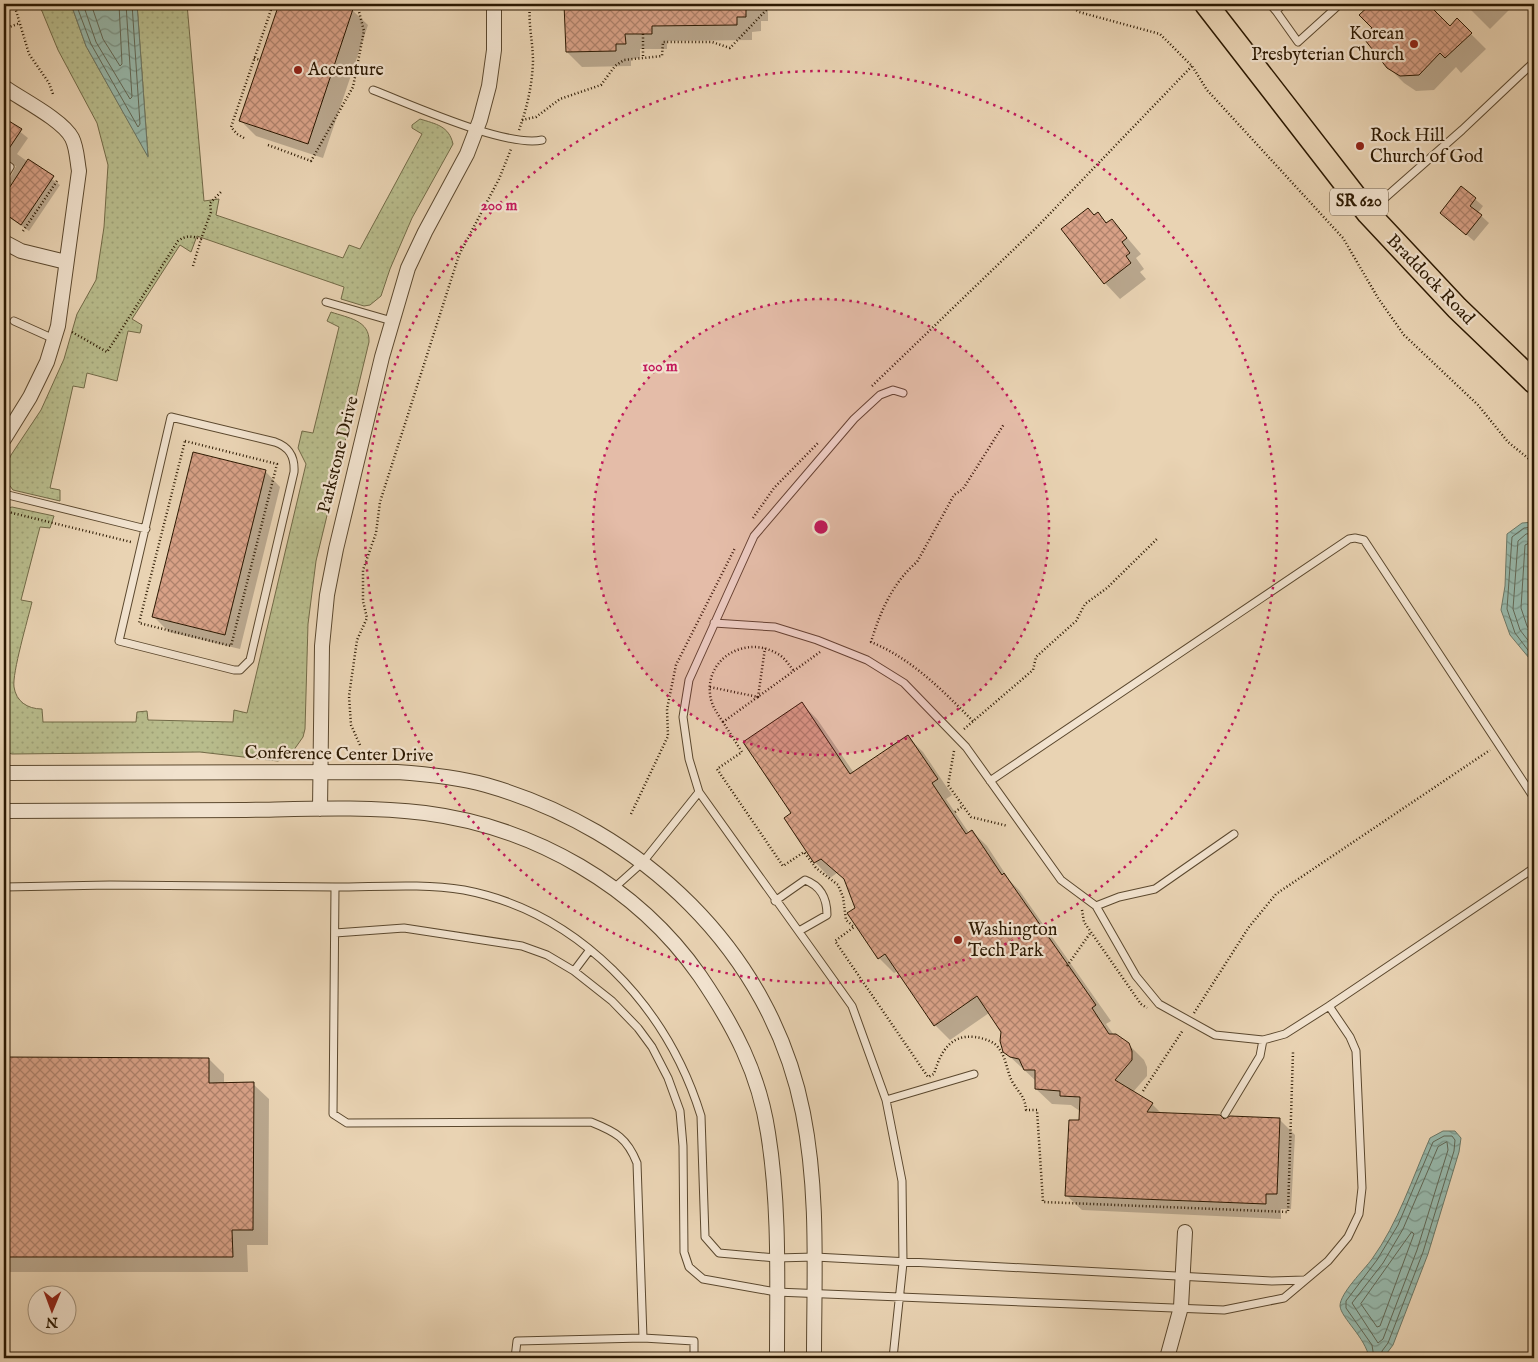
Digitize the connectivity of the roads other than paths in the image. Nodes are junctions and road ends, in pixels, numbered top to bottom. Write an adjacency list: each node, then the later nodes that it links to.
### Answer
1 (494, 4): 10 (street, Parkstone Drive)
2 (1270, 4): 6 (lane)
3 (1283, 4): 6 (lane)
4 (1340, 4): 6 (lane)
5 (1213, 6): 14 (main road, Braddock Road / SR 620)
6 (1276, 11)
7 (1534, 62): 14 (lane)
8 (4, 87): 16 (street)
9 (373, 90): 10 (lane)
10 (477, 129): 11 (lane); 19 (street, Parkstone Drive)
11 (542, 140)
12 (4, 163): 13 (lane)
13 (4, 177)
14 (1368, 213): 21 (main road, Braddock Road / SR 620)
15 (4, 242): 16 (street)
16 (66, 262): 20 (street)
17 (326, 302): 19 (lane)
18 (14, 321): 20 (lane)
19 (392, 321): 27 (street, Parkstone Drive)
20 (54, 339): 23 (street)
21 (1534, 382)
22 (904, 392): 26 (lane)
23 (4, 439)
24 (4, 494): 25 (lane)
25 (146, 529): 25 (lane)
26 (714, 623): 29 (lane); 30 (lane)
27 (320, 771): 28 (street, Conference Center Drive); 32 (street, Parkstone Drive); 35 (street, Conference Center Drive)
28 (4, 773)
29 (990, 781): 31 (lane); 41 (lane)
30 (699, 792): 35 (lane); 40 (lane)
31 (1534, 798)
32 (320, 809): 33 (street); 39 (street)
33 (4, 811)
34 (1234, 834): 41 (lane)
35 (643, 862): 39 (lane); 53 (street, Conference Center Drive)
36 (1534, 868): 46 (lane)
37 (4, 887): 38 (lane)
38 (335, 887): 43 (lane); 44 (lane)
39 (614, 888): 52 (street)
40 (775, 901): 42 (lane); 42 (lane)
41 (1096, 906): 47 (lane)
42 (799, 931): 49 (lane)
43 (335, 933): 45 (lane); 61 (lane)
44 (589, 951): 45 (lane); 52 (lane)
45 (574, 971): 57 (lane)
46 (1329, 1006): 47 (lane); 56 (lane)
47 (1263, 1040): 50 (lane)
48 (974, 1074): 49 (lane)
49 (886, 1100): 54 (lane)
50 (1225, 1114)
51 (1186, 1232): 55 (street)
52 (776, 1258): 53 (lane); 57 (street)
53 (815, 1258): 54 (lane); 58 (street, Conference Center Drive)
54 (903, 1262): 55 (lane); 59 (lane)
55 (1184, 1276): 56 (lane); 60 (street)
56 (1304, 1280): 60 (lane)
57 (776, 1292): 58 (lane); 64 (street)
58 (814, 1293): 59 (lane); 65 (street, Conference Center Drive)
59 (901, 1296): 60 (lane); 66 (lane)
60 (1181, 1307): 67 (street)
61 (643, 1338): 62 (lane); 63 (lane)
62 (515, 1358)
63 (694, 1358)
64 (777, 1358)
65 (814, 1358)
66 (893, 1358)
67 (1167, 1358)

